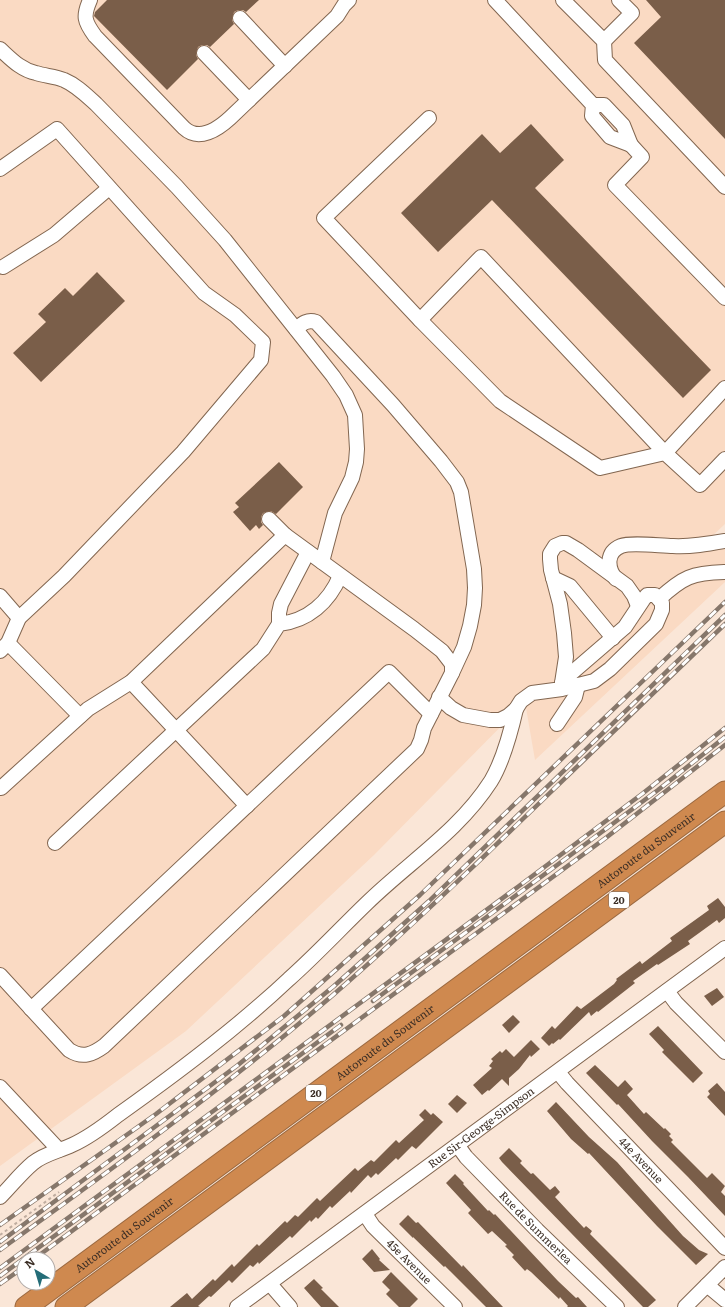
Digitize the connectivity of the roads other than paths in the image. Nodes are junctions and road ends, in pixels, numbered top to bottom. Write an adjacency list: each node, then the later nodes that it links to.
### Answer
1 (90, 0): 13 (street)
2 (349, 0): 7 (street)
3 (360, 0): 7 (street)
4 (495, 0): 19 (street)
5 (563, 0): 9 (street)
6 (619, 0): 9 (street)
7 (337, 16): 12 (street)
8 (240, 18): 12 (street)
9 (604, 41): 17 (street)
10 (0, 49): 21 (street)
11 (204, 53): 13 (street)
12 (285, 66): 13 (street)
13 (249, 100)
14 (429, 118): 20 (street)
15 (0, 169): 16 (street)
16 (109, 188): 18 (street); 37 (street)
17 (725, 188)
18 (1, 267)
19 (725, 298)
20 (420, 320): 23 (street); 23 (street)
21 (296, 329): 29 (street); 41 (street)
22 (725, 388): 23 (street)
23 (665, 453): 24 (street)
24 (725, 459)
25 (270, 519): 26 (street)
26 (285, 535): 28 (street); 44 (street)
27 (725, 541): 33 (street)
28 (308, 552): 29 (street); 38 (street)
29 (322, 562): 31 (street)
30 (724, 572): 35 (street)
31 (340, 576): 38 (street); 42 (street)
32 (553, 578): 33 (street); 39 (street); 46 (street)
33 (618, 580): 36 (street)
34 (0, 596): 37 (street)
35 (659, 599): 36 (street); 45 (street)
36 (638, 606): 39 (street)
37 (19, 618): 40 (street)
38 (279, 624): 52 (street)
39 (613, 638): 46 (street)
40 (4, 647): 50 (street)
41 (464, 647): 42 (street); 43 (street)
42 (442, 651): 43 (street)
43 (452, 673): 47 (street)
44 (131, 682): 50 (street); 52 (street)
45 (578, 685): 46 (street); 51 (street)
46 (562, 686): 48 (street)
47 (440, 697): 48 (street); 49 (street)
48 (516, 708): 66 (street)
49 (431, 714): 55 (street); 61 (street)
50 (80, 716): 53 (street)
51 (557, 724)
52 (177, 731): 55 (street); 57 (street)
53 (1, 788)
54 (725, 792): 74 (highway, Autoroute du Souvenir / 20)
55 (247, 806): 61 (street)
56 (725, 822): 75 (highway, 20)
57 (55, 843)
58 (725, 948): 60 (street, Rue Sir-George-Simpson)
59 (0, 975): 61 (street)
60 (667, 991): 62 (street); 63 (street, Rue Sir-George-Simpson)
61 (31, 1009)
62 (725, 1052)
63 (558, 1072): 65 (street, Rue Sir-George-Simpson); 69 (street, 44e Avenue)
64 (0, 1087): 66 (street)
65 (458, 1146): 68 (street, Rue Sir-George-Simpson); 79 (street, Rue de Summerlea)
66 (59, 1150): 67 (street)
67 (0, 1197)
68 (365, 1214): 71 (street, Rue Sir-George-Simpson); 78 (street, 45e Avenue)
69 (725, 1248)
70 (725, 1267): 72 (street)
71 (270, 1284): 76 (street, Rue Sir-George-Simpson); 77 (street)
72 (707, 1285): 73 (street); 80 (street)
73 (725, 1300)
74 (26, 1307)
75 (66, 1307)
76 (237, 1307)
77 (290, 1307)
78 (455, 1307)
79 (618, 1307)
80 (685, 1307)

